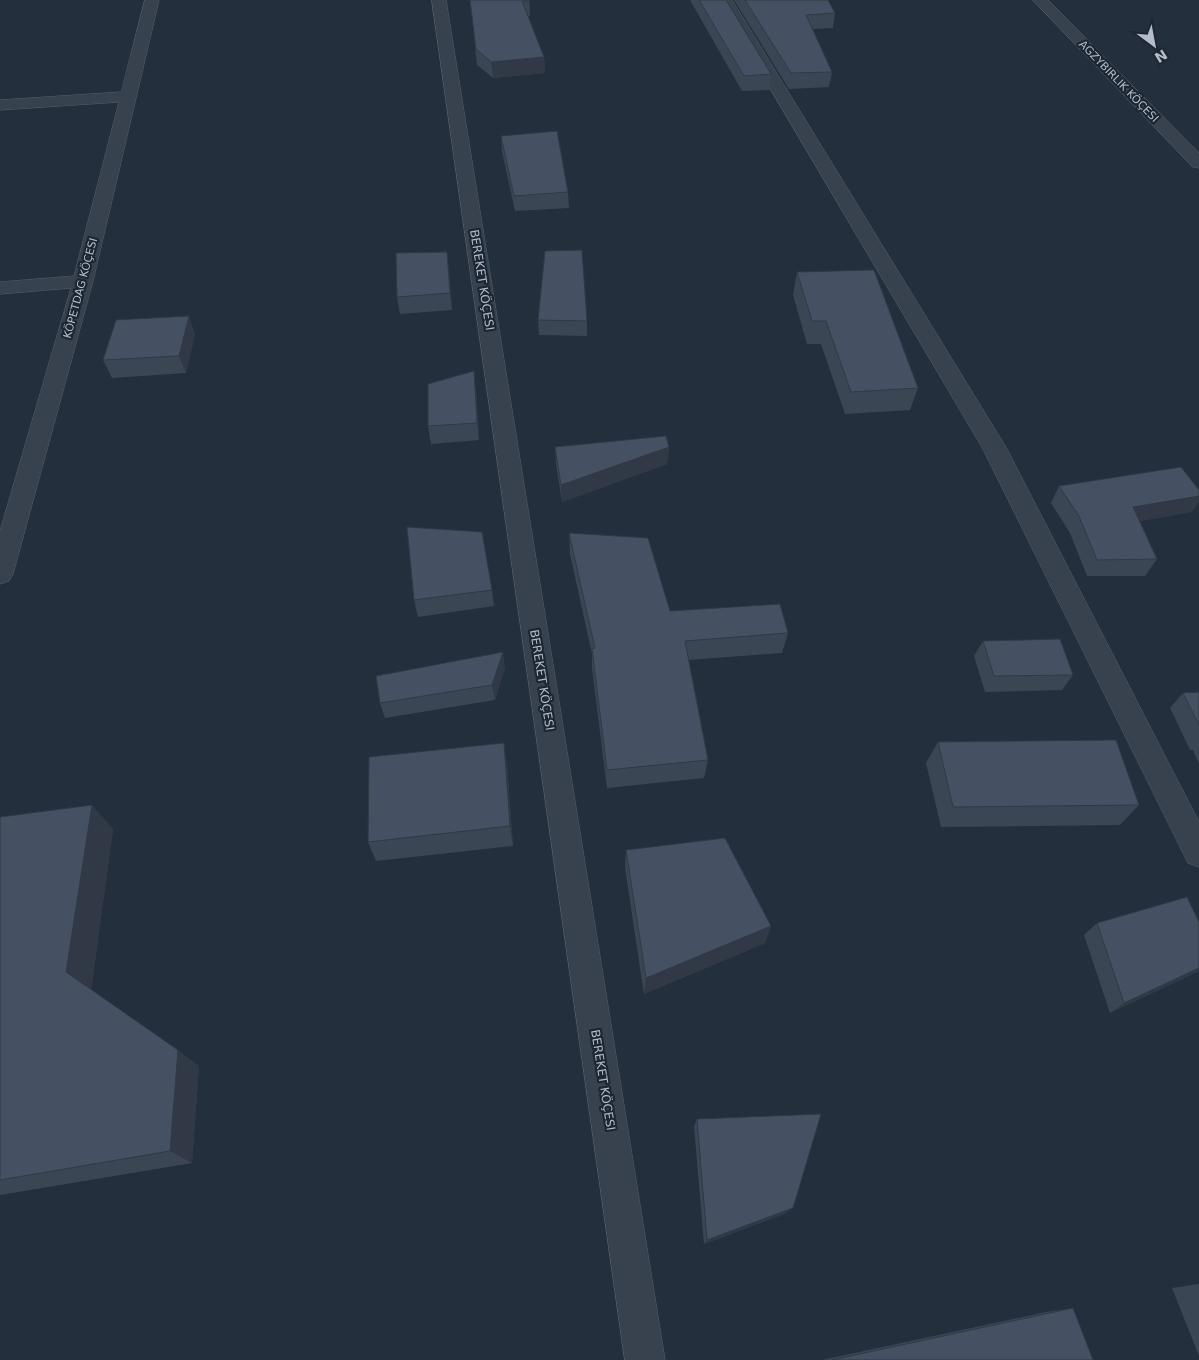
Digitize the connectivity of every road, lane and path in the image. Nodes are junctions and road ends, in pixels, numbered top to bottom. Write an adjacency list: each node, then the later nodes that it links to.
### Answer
1 (152, 0): 5 (street, KÖPETDAG KÖÇESI)
2 (439, 0): 12 (street, BEREKET KÖÇESI)
3 (725, 0): 11 (street)
4 (1040, 0): 7 (street, AGZYBIRLIK KÖÇESI)
5 (126, 97): 6 (street); 8 (street, KÖPETDAG KÖÇESI)
6 (0, 105)
7 (1199, 163)
8 (83, 281): 9 (street); 10 (street, KÖPETDAG KÖÇESI)
9 (0, 288)
10 (0, 574)
11 (1199, 853)
12 (645, 1360)

